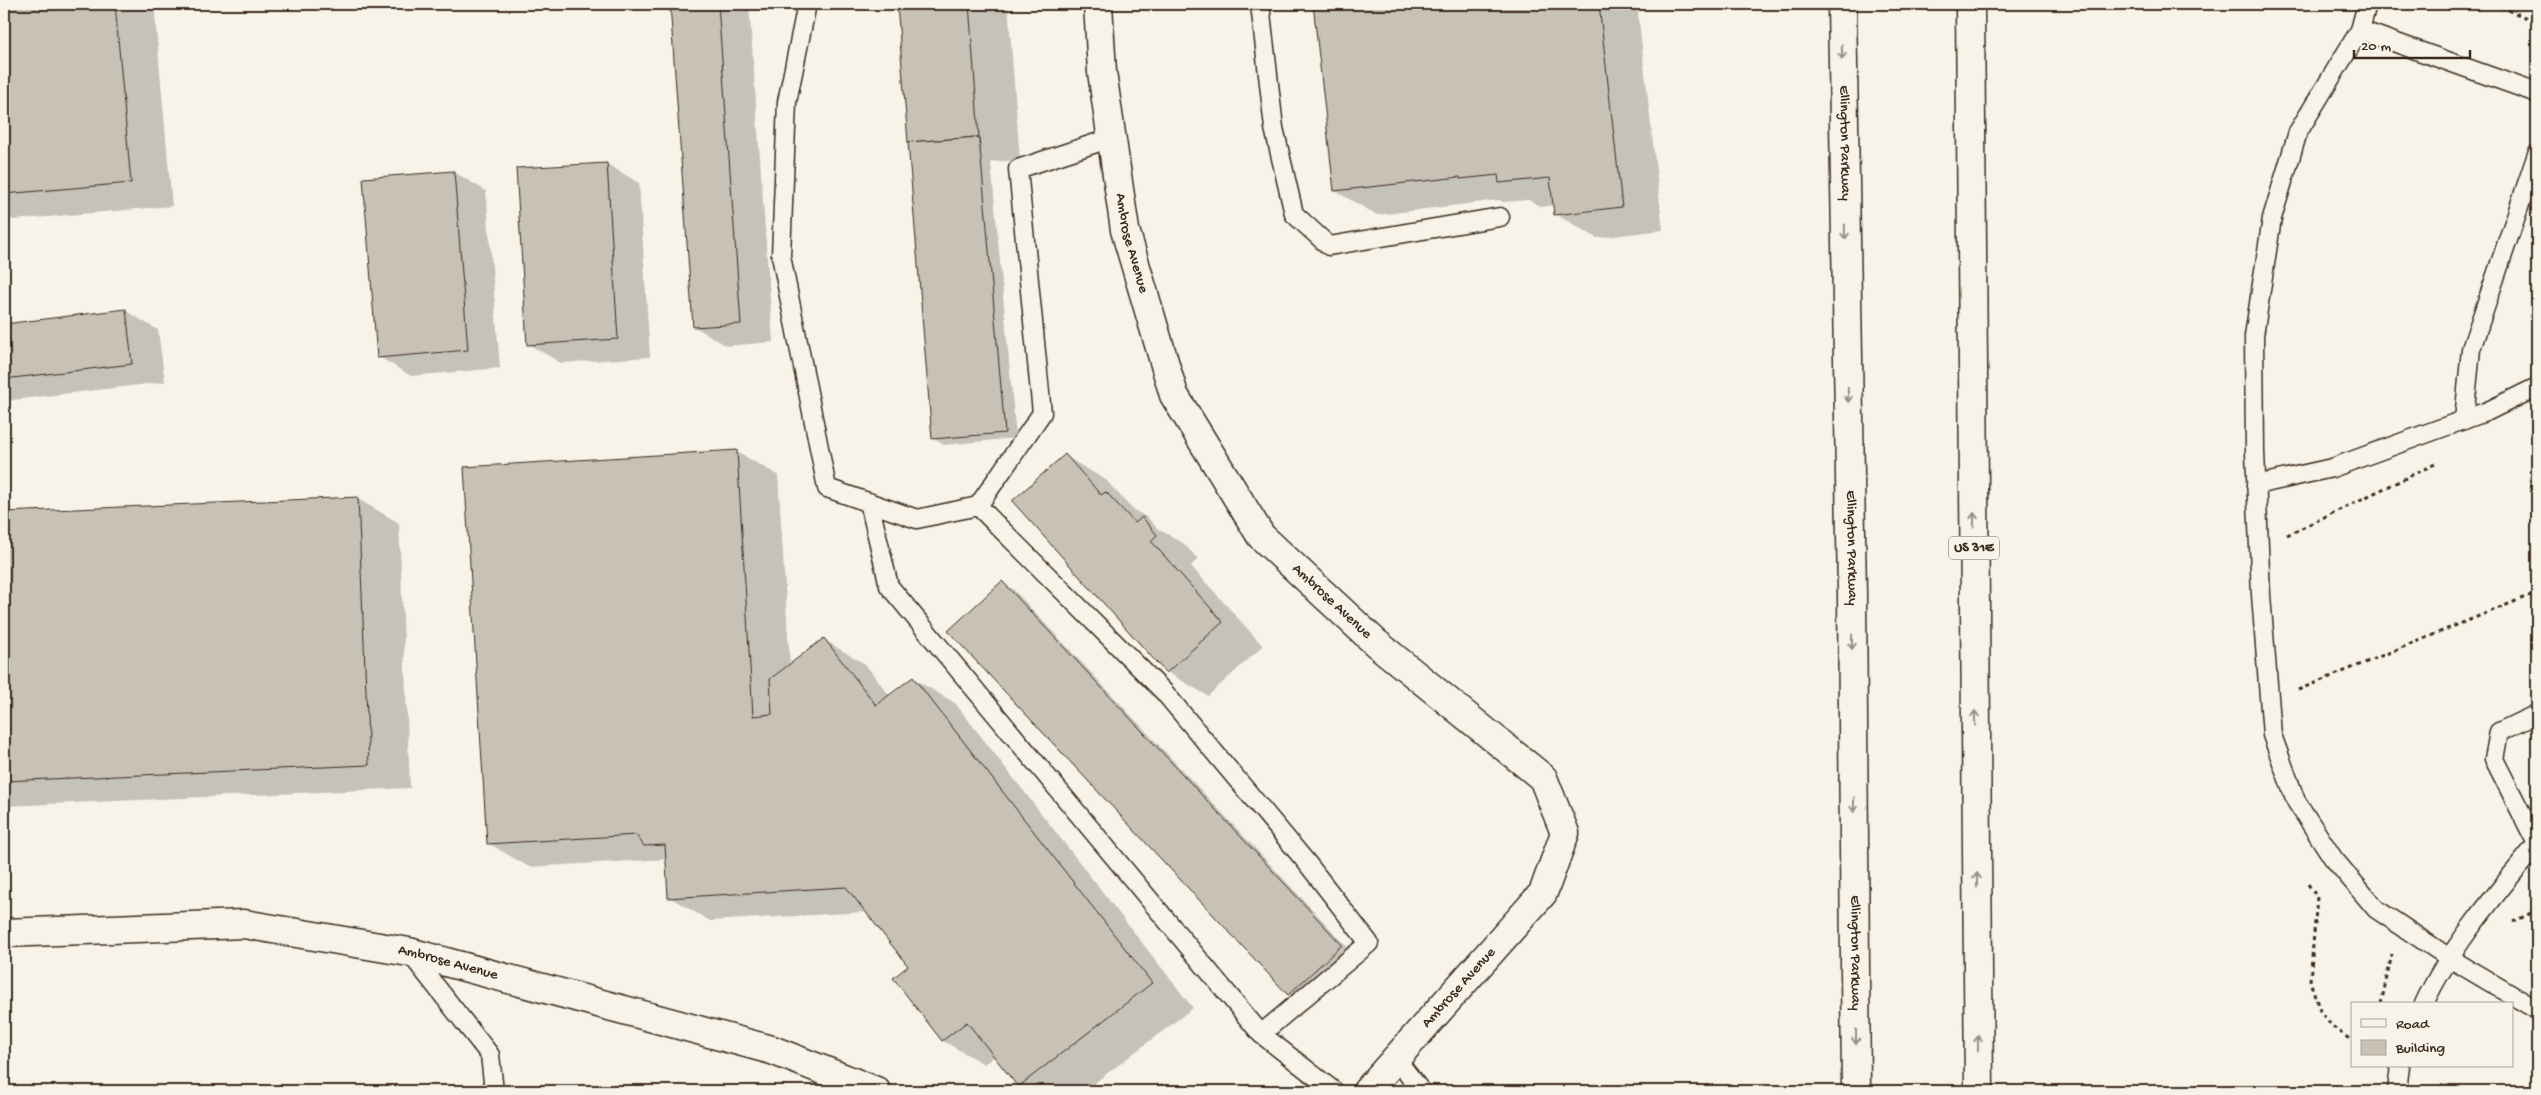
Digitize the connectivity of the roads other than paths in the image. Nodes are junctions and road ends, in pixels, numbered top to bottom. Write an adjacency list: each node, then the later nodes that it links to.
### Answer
1 (807, 4): 15 (lane)
2 (1098, 4): 9 (main road, Ambrose Avenue)
3 (1260, 4): 11 (lane)
4 (1842, 4): 32 (main road, Ellington Parkway, one-way to 32)
5 (1970, 4): 33 (main road, US 31E, one-way to 5)
6 (2367, 4): 7 (lane)
7 (2360, 30): 8 (lane); 14 (lane)
8 (2537, 93)
9 (1111, 138): 16 (lane); 25 (main road, Ambrose Avenue)
10 (2537, 154): 13 (lane)
11 (1500, 217)
12 (2537, 387): 13 (lane)
13 (2464, 420): 14 (lane)
14 (2256, 485): 21 (lane)
15 (869, 502): 16 (lane); 24 (lane)
16 (978, 506): 24 (lane)
17 (2537, 714): 18 (lane)
18 (2537, 844): 21 (lane)
19 (4, 933): 20 (main road, Ambrose Avenue)
20 (409, 952): 27 (lane); 28 (main road, Ambrose Avenue)
21 (2451, 958): 22 (lane); 23 (lane)
22 (2425, 1002)
23 (2537, 1010)
24 (1261, 1034): 29 (lane)
25 (1396, 1059): 30 (main road, Ambrose Avenue); 31 (lane)
26 (2400, 1068): 34 (lane)
27 (494, 1091)
28 (876, 1091)
29 (1334, 1091)
30 (1367, 1091)
31 (1421, 1091)
32 (1856, 1091)
33 (1978, 1091)
34 (2397, 1091)

